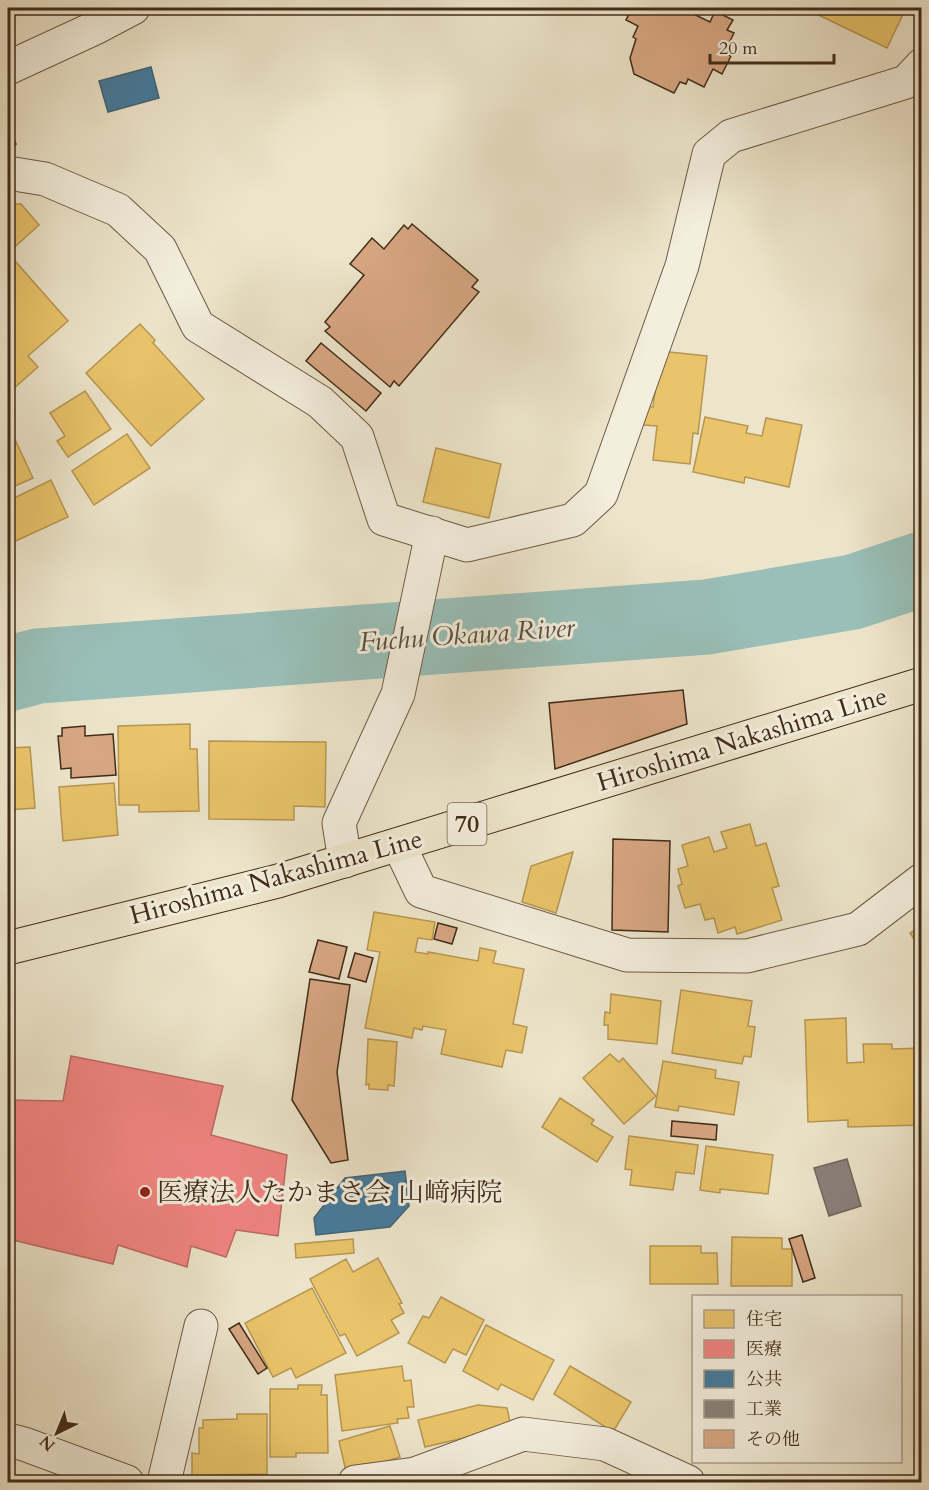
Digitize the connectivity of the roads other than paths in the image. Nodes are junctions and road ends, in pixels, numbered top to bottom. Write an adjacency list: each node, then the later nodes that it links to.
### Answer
1 (133, 8): 3 (street)
2 (921, 65): 5 (street)
3 (8, 68)
4 (8, 173): 5 (street)
5 (430, 543): 8 (street)
6 (921, 684): 7 (main road, Hiroshima Nakashima Line / 70)
7 (399, 845): 8 (main road, Hiroshima Nakashima Line / 70); 9 (street)
8 (345, 861): 10 (main road, Hiroshima Nakashima Line / 70)
9 (921, 880)
10 (8, 948)
11 (201, 1326): 14 (street)
12 (8, 1440): 13 (street)
13 (127, 1482)
14 (164, 1482)
15 (356, 1482): 16 (street)
16 (688, 1482)

